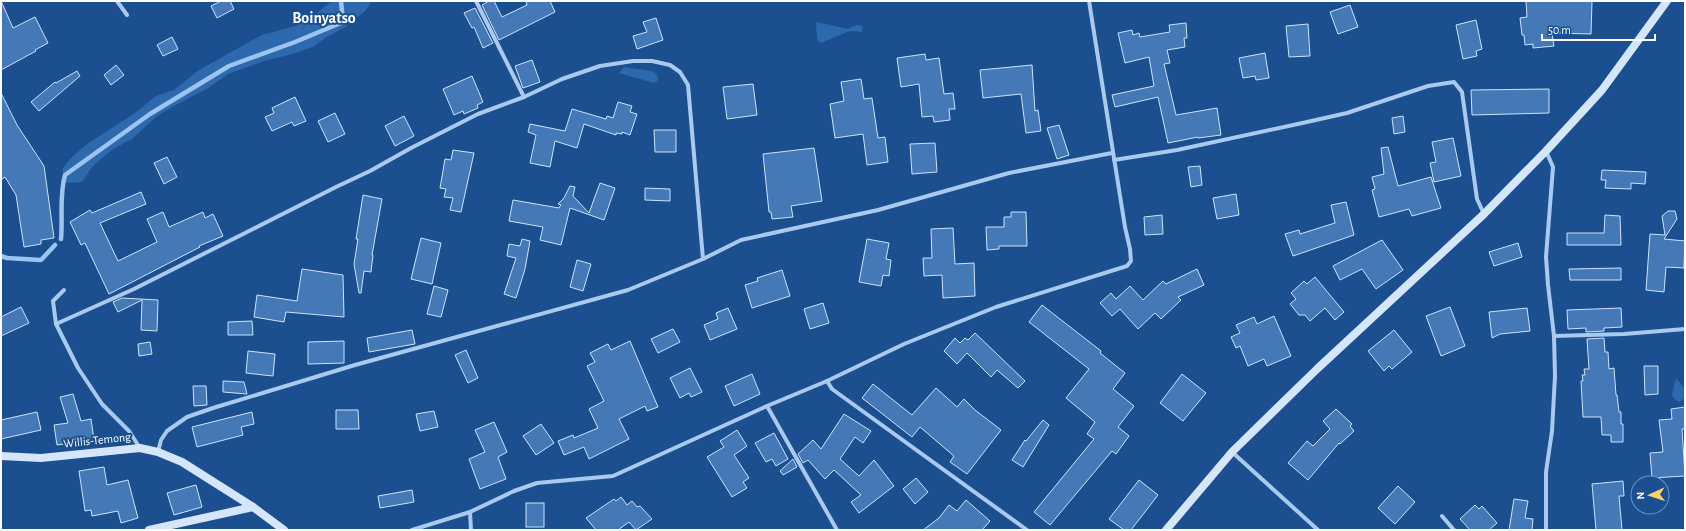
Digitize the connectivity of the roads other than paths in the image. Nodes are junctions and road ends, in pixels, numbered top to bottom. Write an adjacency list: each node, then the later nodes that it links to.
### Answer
1 (117, 1): 5 (street)
2 (476, 1): 6 (street)
3 (1089, 1): 8 (street)
4 (1667, 1): 7 (main road)
5 (127, 15)
6 (524, 97): 11 (street); 13 (street)
7 (1546, 151): 10 (main road); 15 (street)
8 (1112, 153): 9 (street); 11 (street)
9 (1114, 160): 10 (street); 16 (street)
10 (1484, 214): 20 (main road)
11 (703, 259): 19 (street)
12 (64, 290): 13 (street)
13 (56, 324): 18 (street)
14 (1685, 329): 15 (street)
15 (1554, 336): 34 (street)
16 (827, 381): 17 (street); 30 (street)
17 (767, 406): 23 (street); 29 (street)
18 (140, 448): 19 (main road, Willis-Temong); 21 (main road, Willis-Temong)
19 (158, 452): 22 (main road, Willis-Temong)
20 (1232, 452): 31 (main road); 32 (street)
21 (1, 456)
22 (253, 507): 25 (main road); 26 (main road, Willis-Temong)
23 (470, 512): 27 (street); 28 (street)
24 (1442, 516): 33 (street)
25 (149, 530)
26 (284, 530)
27 (412, 530)
28 (471, 530)
29 (838, 530)
30 (1027, 530)
31 (1166, 530)
32 (1318, 530)
33 (1454, 530)
34 (1546, 530)

